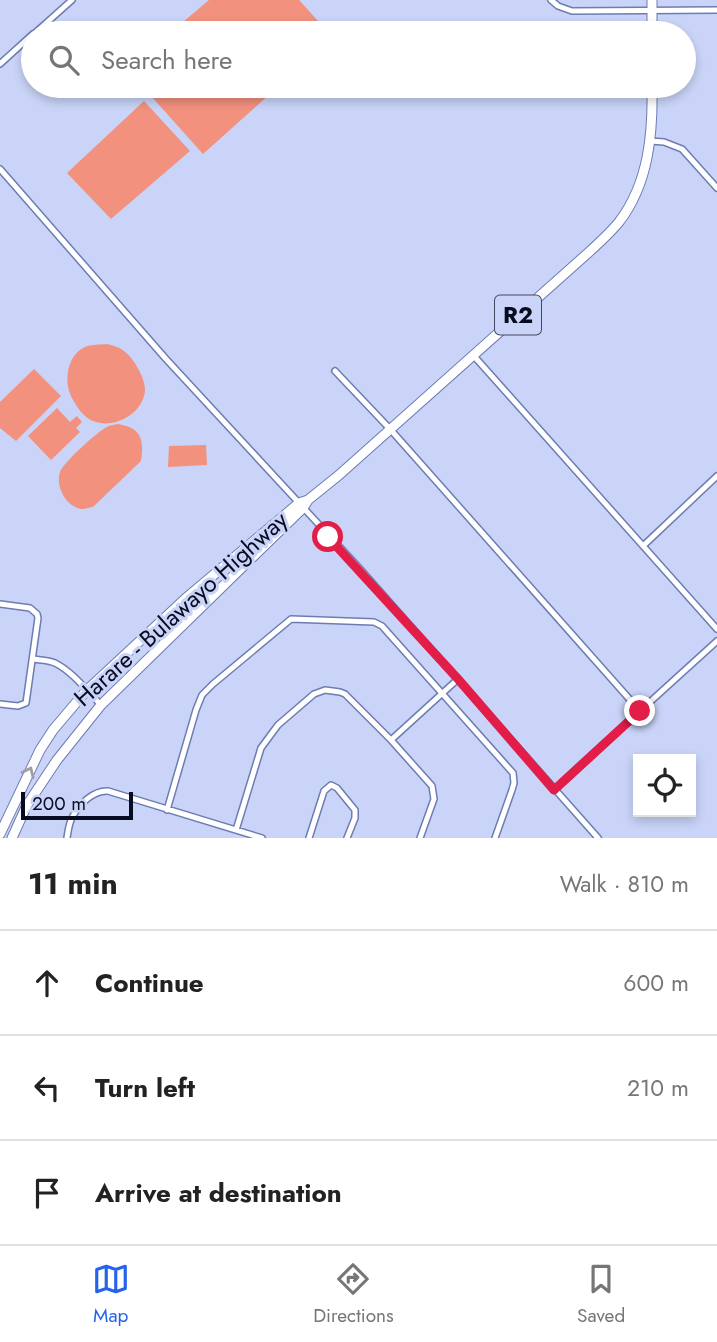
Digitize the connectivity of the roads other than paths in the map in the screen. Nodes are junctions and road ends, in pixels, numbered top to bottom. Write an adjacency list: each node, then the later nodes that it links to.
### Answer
1 (72, 0): 6 (street)
2 (551, 0): 4 (street)
3 (661, 0): 4 (street)
4 (655, 7): 5 (street)
5 (717, 10)
6 (49, 21)
7 (21, 45): 8 (street)
8 (0, 64)
9 (652, 98): 10 (highway, Harare - Bulawayo Highway / R2)
10 (650, 141): 12 (street); 13 (highway, Harare - Bulawayo Highway / R2)
11 (0, 169): 17 (street)
12 (717, 188)
13 (473, 355): 15 (highway, Harare - Bulawayo Highway / R2); 18 (street)
14 (335, 371): 15 (street)
15 (390, 429): 17 (highway, Harare - Bulawayo Highway / R2); 28 (street)
16 (717, 476): 18 (street)
17 (303, 504): 23 (street); 24 (highway, Harare - Bulawayo Highway / R2); 27 (highway, Harare - Bulawayo Highway / R2)
18 (643, 546): 20 (street)
19 (0, 604): 22 (street)
20 (717, 629)
21 (717, 641): 28 (street)
22 (33, 659): 24 (street); 26 (street)
23 (458, 679): 25 (street); 30 (street)
24 (86, 691): 27 (street); 33 (highway, Harare - Bulawayo Highway / R2, one-way to 24)
25 (442, 694): 29 (street); 31 (street); 40 (street)
26 (0, 704)
27 (102, 705): 34 (highway, Harare - Bulawayo Highway / R2)
28 (640, 711): 30 (street)
29 (391, 740): 32 (street); 39 (street)
30 (554, 790): 41 (street)
31 (167, 810): 32 (street); 35 (street)
32 (236, 830): 36 (street)
33 (0, 834)
34 (12, 838)
35 (67, 838)
36 (262, 838)
37 (309, 838): 38 (street)
38 (347, 838)
39 (419, 838)
40 (495, 838)
41 (598, 838)

